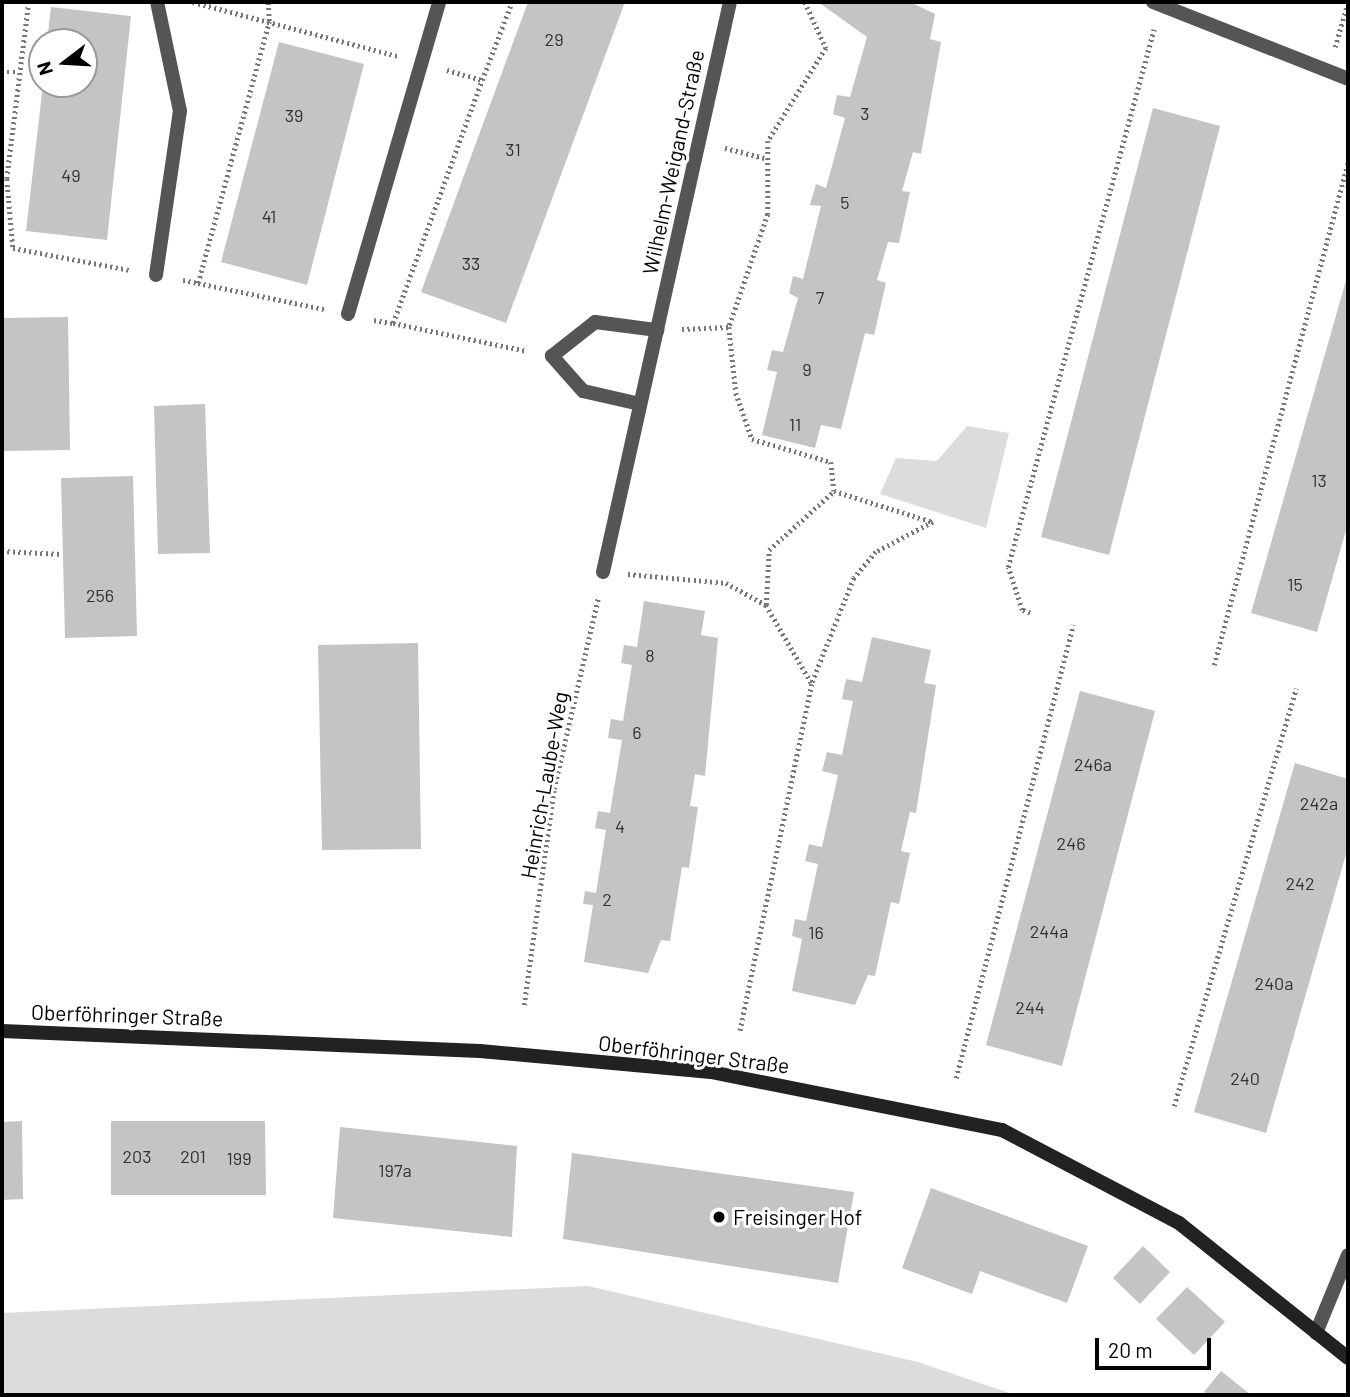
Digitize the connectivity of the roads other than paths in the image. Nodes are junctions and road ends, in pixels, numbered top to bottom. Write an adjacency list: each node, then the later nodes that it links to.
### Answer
1 (157, 2): 6 (street)
2 (439, 2): 7 (street)
3 (730, 2): 8 (street, Wilhelm-Weigand-Straße)
4 (1158, 4): 5 (street)
5 (1348, 79)
6 (156, 275)
7 (348, 314)
8 (657, 330): 9 (street, Wilhelm-Weigand-Straße); 9 (street)
9 (640, 404): 10 (street, Wilhelm-Weigand-Straße)
10 (604, 572)
11 (2, 1031): 13 (main road, Oberföhringer Straße)
12 (1348, 1255): 13 (street)
13 (1317, 1333): 14 (main road, Oberföhringer Straße)
14 (1348, 1358)

